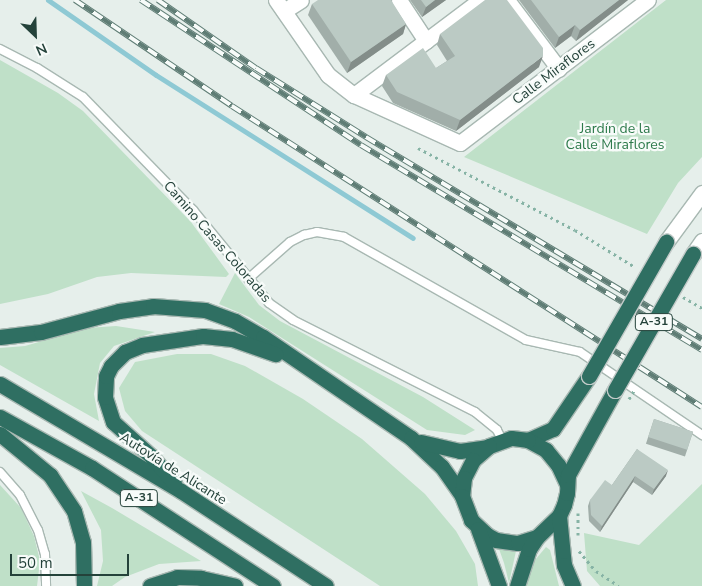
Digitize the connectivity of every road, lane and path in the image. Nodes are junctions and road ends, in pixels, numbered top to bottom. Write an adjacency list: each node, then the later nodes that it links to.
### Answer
1 (302, 0): 6 (street)
2 (399, 0): 7 (street)
3 (480, 0): 7 (street)
4 (507, 0): 9 (street)
5 (648, 0): 9 (street, Calle Miraflores)
6 (280, 6): 10 (street)
7 (426, 41): 10 (street)
8 (0, 49): 17 (lane, Camino Casas Coloradas)
9 (560, 69): 10 (street, Calle Miraflores)
10 (354, 95)
11 (418, 148): 16 (path)
12 (702, 193): 14 (street)
13 (702, 241): 15 (street)
14 (666, 242): 27 (highway, A-31, bridge)
15 (693, 254): 30 (highway, A-31, bridge)
16 (628, 262)
17 (248, 279): 25 (lane); 28 (lane, Camino Casas Coloradas)
18 (688, 301): 19 (path)
19 (702, 308)
20 (0, 338): 21 (highway)
21 (299, 365): 26 (highway); 31 (highway)
22 (0, 384): 31 (highway, Autovía de Alicante / A-31)
23 (0, 417): 43 (highway, A-31)
24 (0, 434): 40 (highway)
25 (702, 435)
26 (411, 438): 28 (highway); 32 (highway)
27 (528, 440): 28 (highway, A-31); 30 (highway)
28 (496, 443): 32 (highway)
29 (0, 472): 39 (lane)
30 (567, 484): 34 (highway, A-31)
31 (181, 491): 44 (highway, Autovía de Alicante / A-31)
32 (462, 496): 35 (highway)
33 (578, 507): 37 (path)
34 (559, 516): 36 (highway); 47 (highway)
35 (476, 526): 36 (highway); 45 (highway)
36 (537, 537): 46 (highway)
37 (578, 540)
38 (579, 547): 48 (path)
39 (46, 586)
40 (84, 586)
41 (150, 586): 42 (highway)
42 (235, 586)
43 (274, 586)
44 (326, 586)
45 (499, 586)
46 (517, 586)
47 (573, 586)
48 (619, 586)

